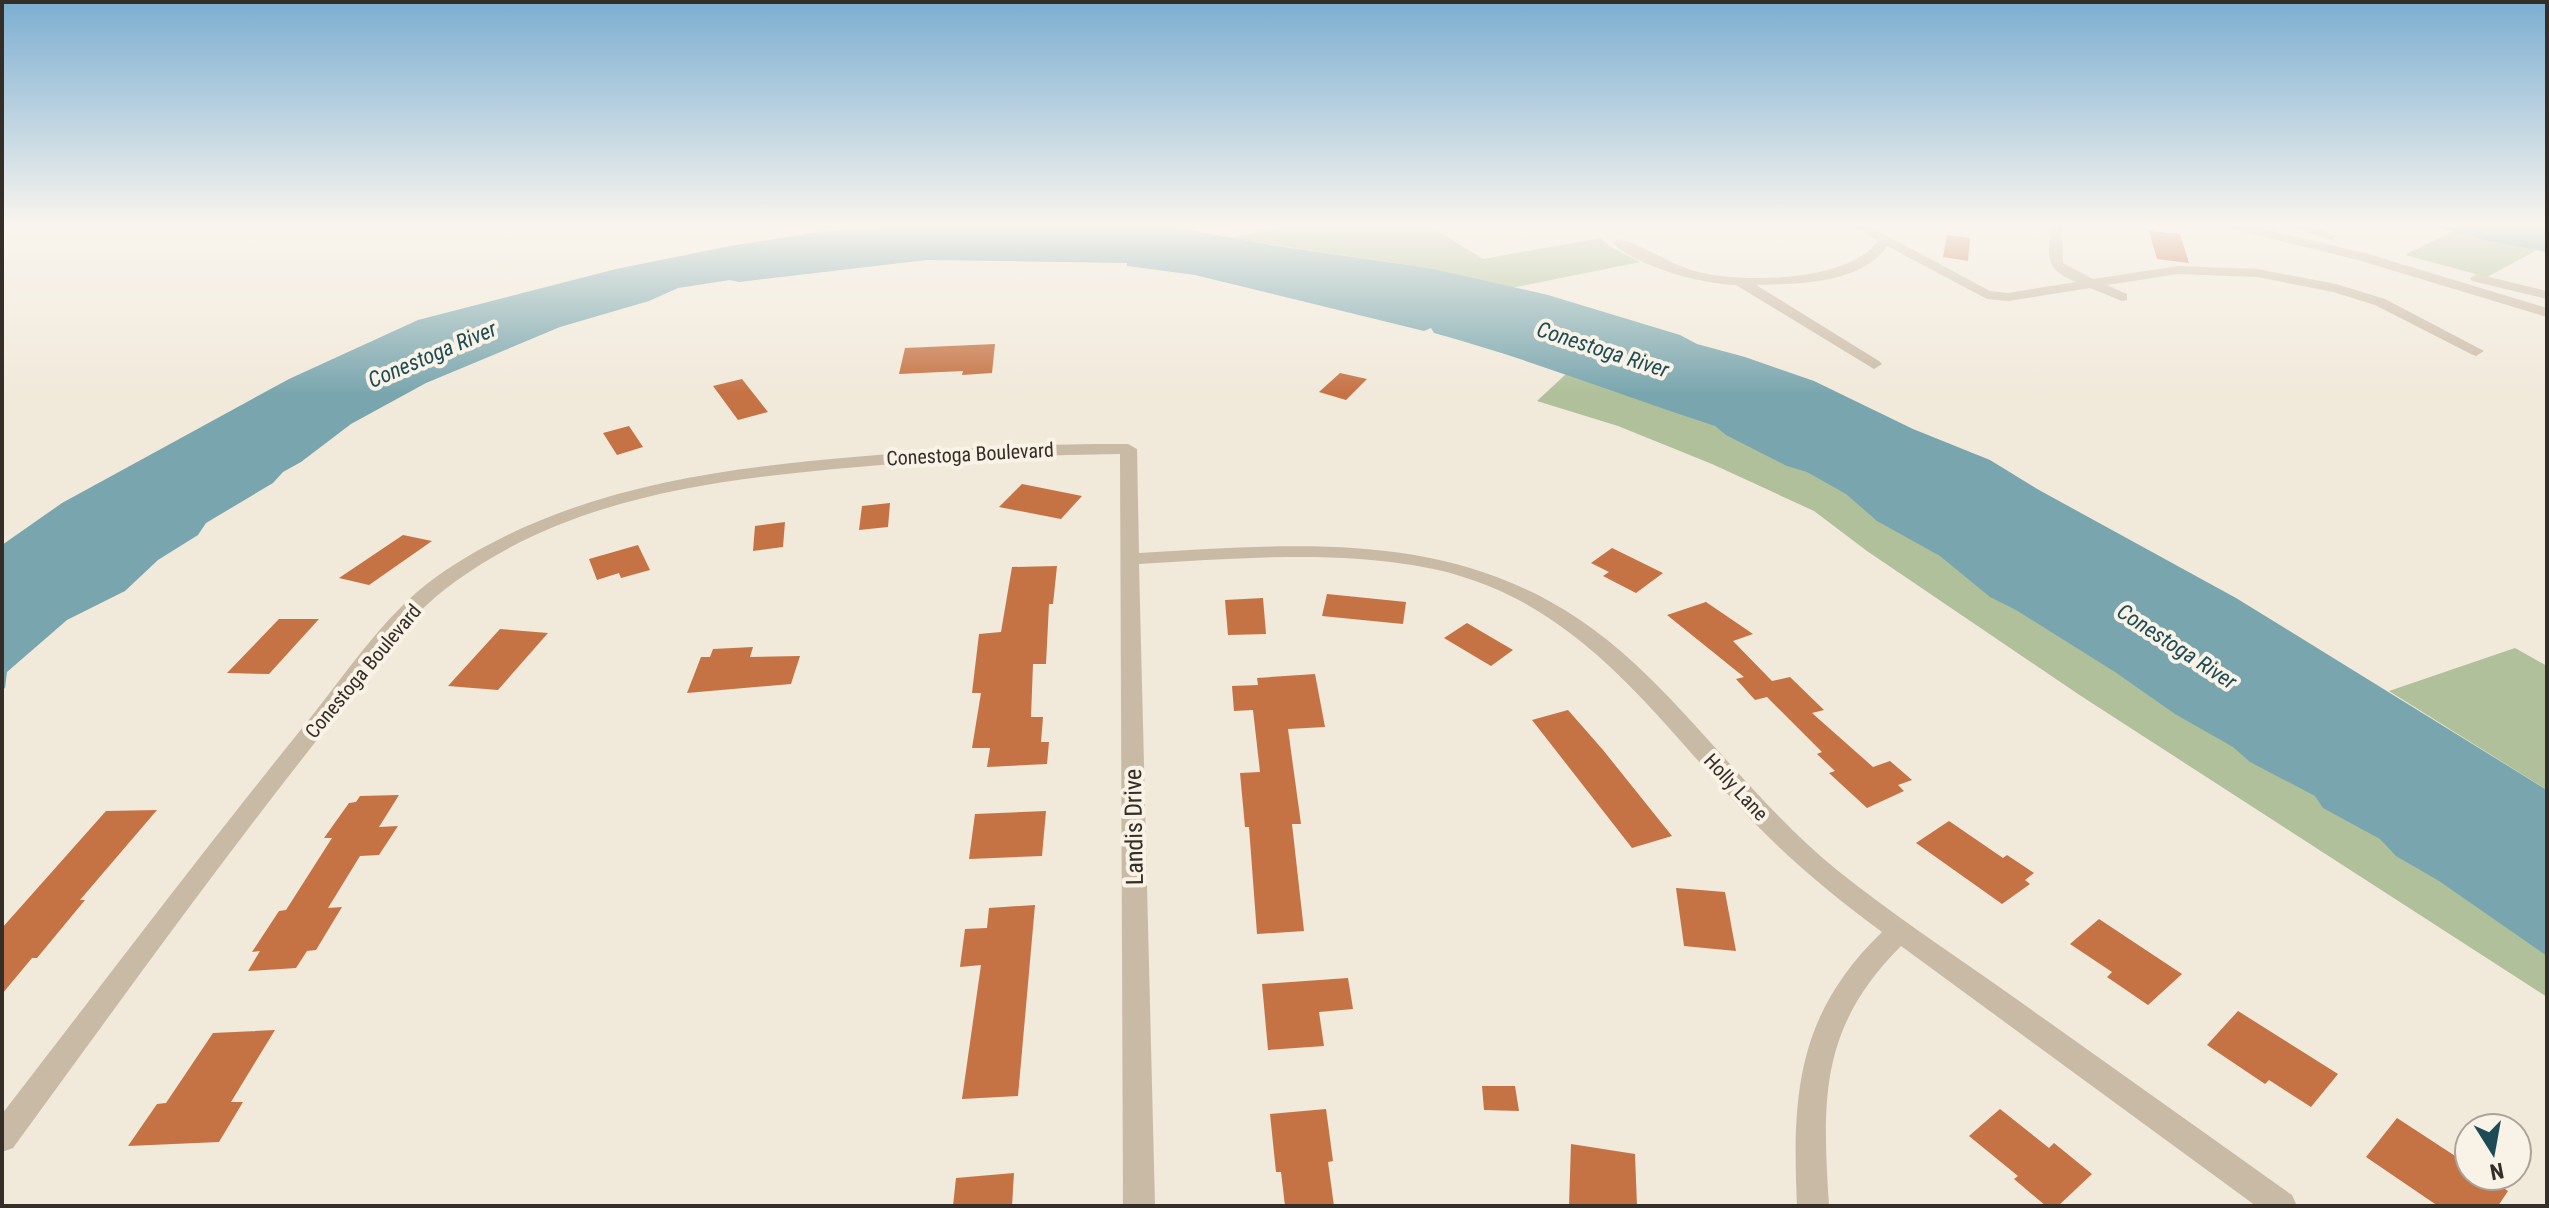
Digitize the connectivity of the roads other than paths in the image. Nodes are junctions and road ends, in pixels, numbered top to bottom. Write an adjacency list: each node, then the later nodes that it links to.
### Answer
1 (1739, 281): 13 (street)
2 (1959, 281): 8 (street)
3 (2084, 281): 8 (street)
4 (2100, 281): 8 (street)
5 (2296, 281): 12 (street)
6 (2443, 281): 11 (street)
7 (2488, 281): 9 (street)
8 (2089, 283): 10 (street)
9 (2547, 295)
10 (2122, 297)
11 (2547, 313)
12 (2476, 351)
13 (1874, 364)
14 (1128, 449): 15 (street, Landis Drive); 17 (street, Conestoga Boulevard)
15 (1131, 559): 16 (street, Holly Lane); 18 (street, Landis Drive)
16 (1900, 930): 19 (street); 20 (street, Holly Lane)
17 (2, 1138)
18 (1139, 1206)
19 (1813, 1206)
20 (2281, 1206)

